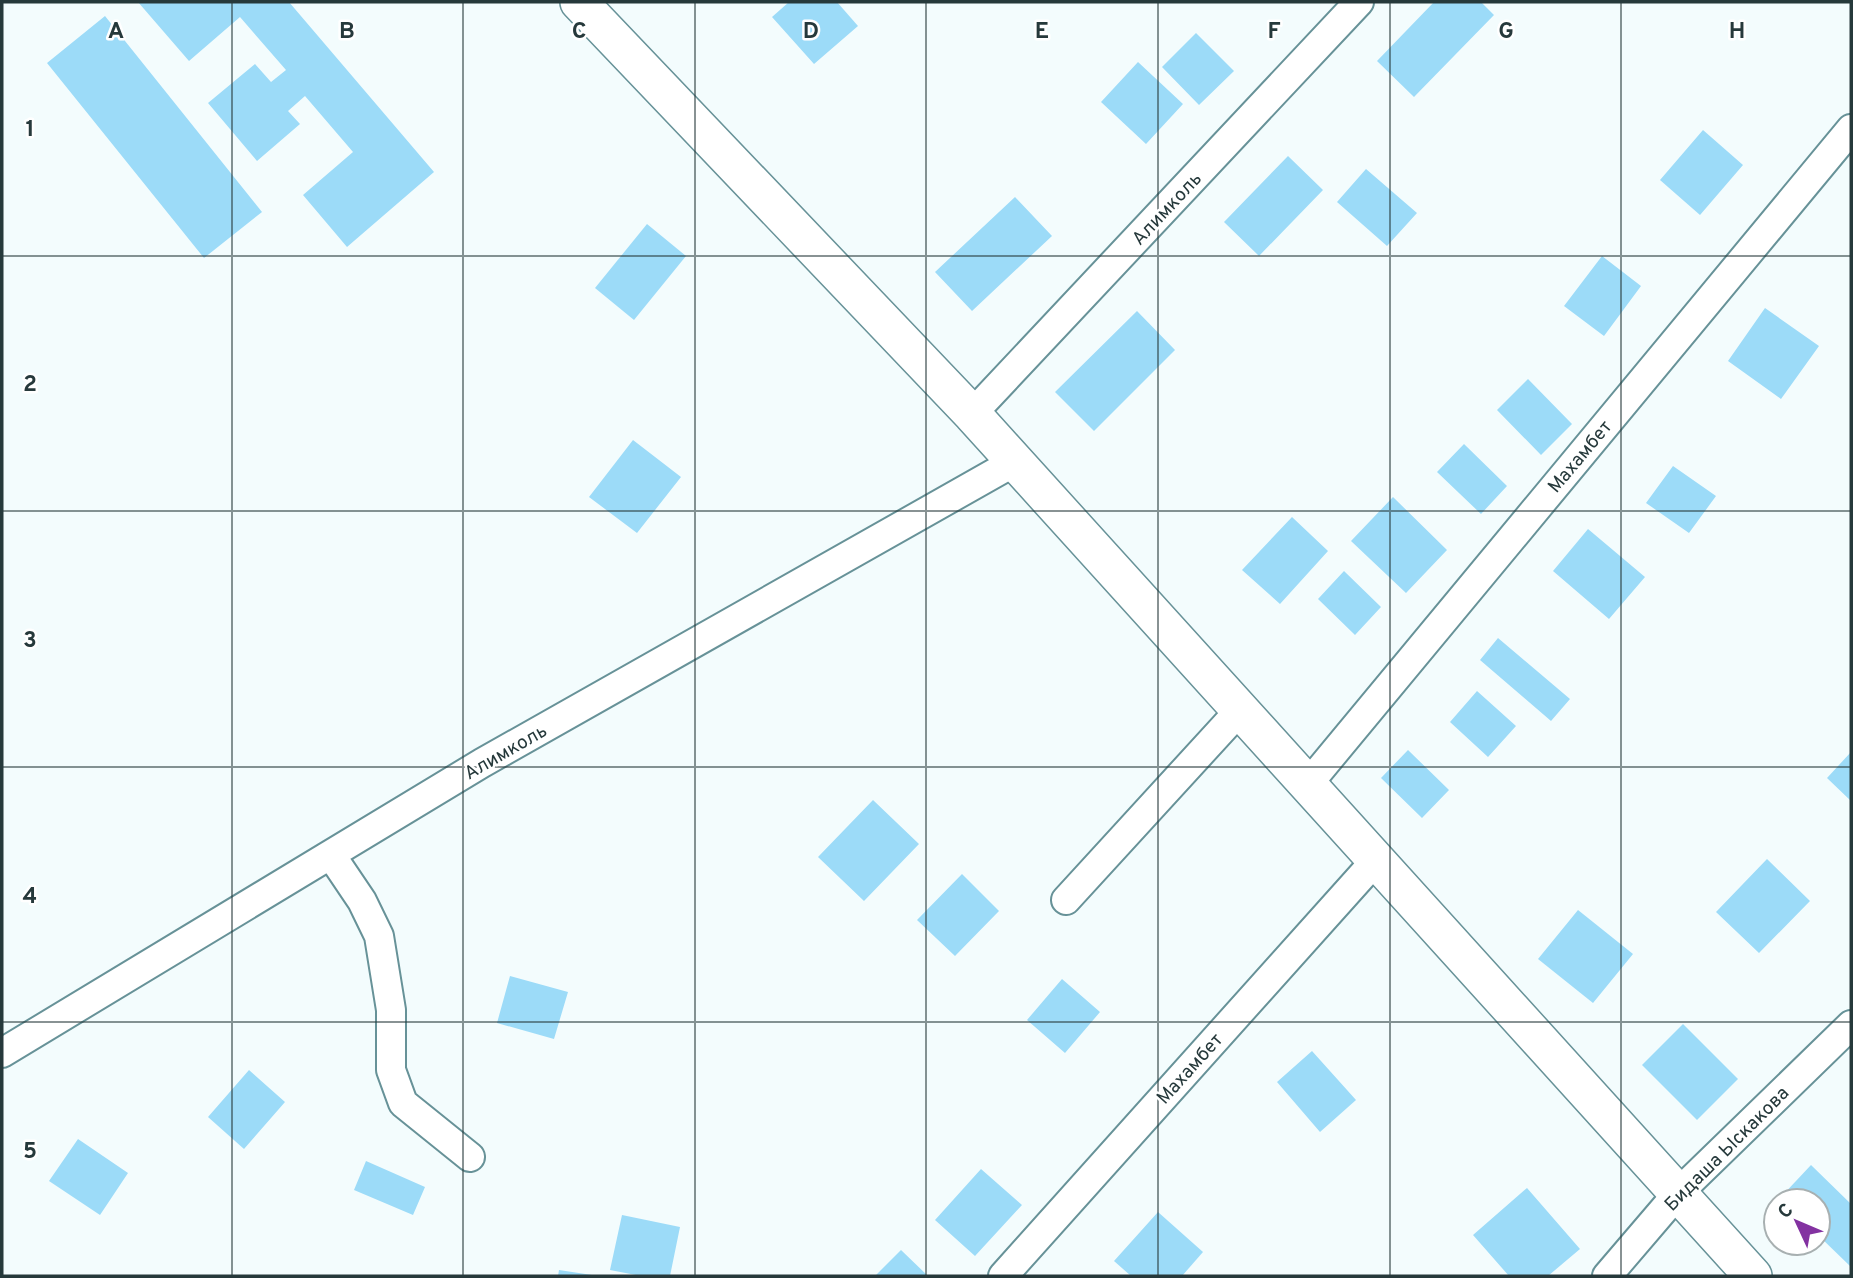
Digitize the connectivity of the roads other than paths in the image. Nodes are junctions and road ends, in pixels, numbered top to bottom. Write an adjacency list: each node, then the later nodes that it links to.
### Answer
1 (579, 2): 4 (street)
2 (1359, 2): 4 (street, Алимколь)
3 (1851, 129): 7 (street, Махамбет)
4 (972, 414): 5 (street)
5 (1016, 461): 6 (street); 8 (street, Алимколь)
6 (1240, 710): 7 (street); 10 (street)
7 (1308, 784): 9 (street)
8 (331, 855): 12 (street, Алимколь); 13 (street)
9 (1376, 860): 14 (street); 15 (street, Махамбет)
10 (1066, 901)
11 (1851, 1025): 14 (street, Бидаша Ыскакова)
12 (2, 1053)
13 (470, 1157)
14 (1678, 1193): 16 (street, Бидаша Ыскакова); 17 (street)
15 (1003, 1276)
16 (1606, 1276)
17 (1753, 1276)

